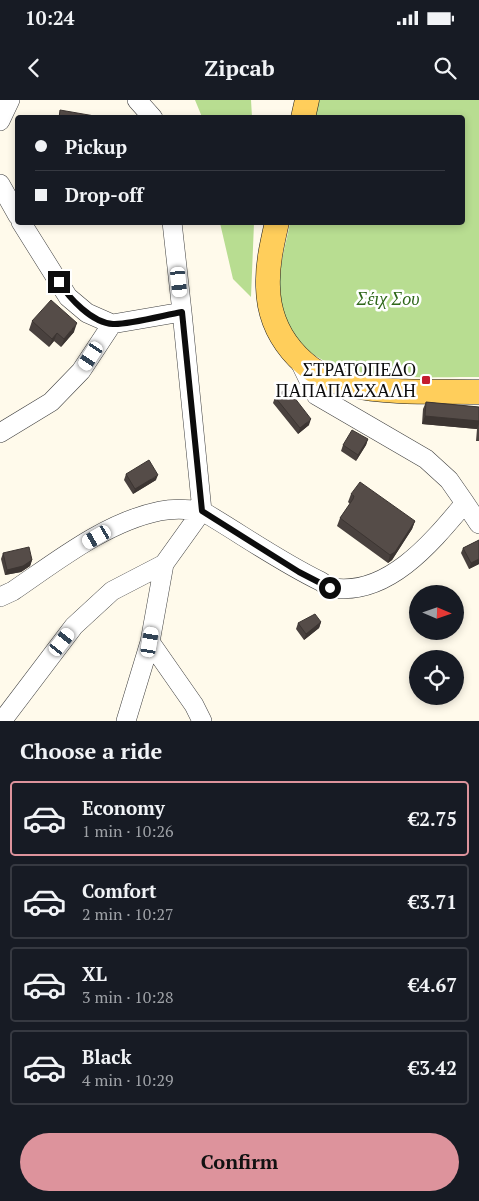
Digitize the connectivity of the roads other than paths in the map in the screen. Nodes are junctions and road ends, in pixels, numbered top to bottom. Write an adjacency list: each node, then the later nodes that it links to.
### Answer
1 (10, 100): 6 (lane)
2 (137, 100): 4 (lane)
3 (307, 100): 5 (main road)
4 (150, 115)
5 (304, 115)
6 (0, 121)
7 (0, 184): 8 (lane)
8 (15, 211)
9 (23, 225): 13 (lane)
10 (172, 225): 12 (lane)
11 (276, 225): 14 (main road)
12 (182, 312): 13 (lane); 18 (lane)
13 (112, 324): 16 (lane)
14 (300, 360): 15 (main road); 17 (lane)
15 (479, 392)
16 (0, 433)
17 (465, 503): 18 (lane); 19 (lane)
18 (202, 511): 20 (lane); 21 (lane)
19 (479, 524)
20 (164, 564): 22 (lane); 23 (lane)
21 (0, 597)
22 (150, 642): 24 (lane); 25 (lane)
23 (2, 721)
24 (126, 721)
25 (202, 721)

